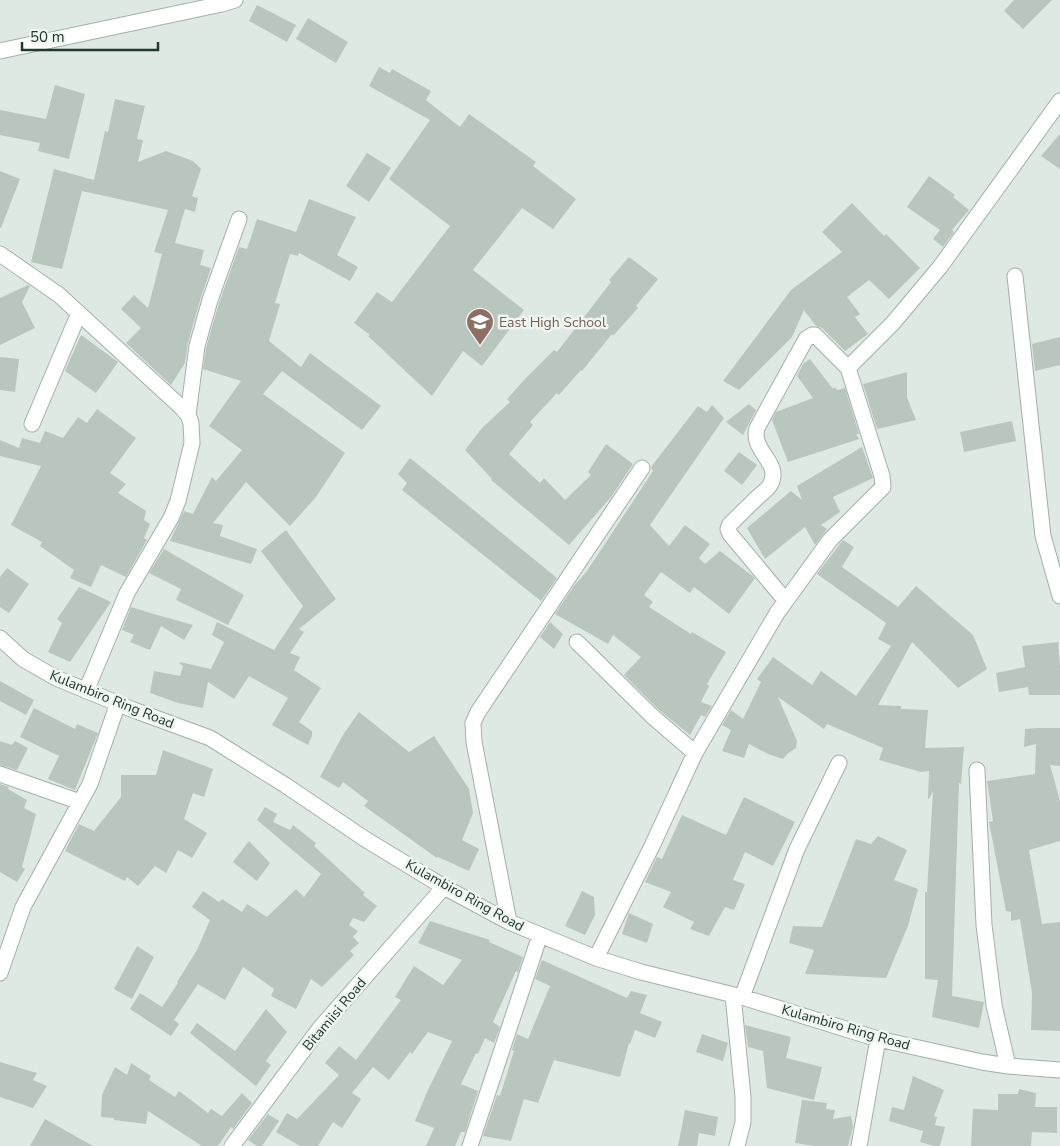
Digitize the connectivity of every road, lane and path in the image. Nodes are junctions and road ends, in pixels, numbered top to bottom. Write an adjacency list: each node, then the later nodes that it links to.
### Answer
1 (235, 0): 2 (street)
2 (0, 51)
3 (1060, 101): 8 (street)
4 (239, 219): 9 (street)
5 (0, 254): 7 (street)
6 (1015, 276): 12 (street)
7 (79, 313): 9 (street); 10 (street)
8 (848, 368): 13 (street); 13 (street)
9 (188, 415): 16 (street)
10 (32, 424)
11 (642, 468): 24 (street)
12 (1060, 596)
13 (785, 600): 18 (street)
14 (0, 638): 16 (street, Kulambiro Ring Road)
15 (577, 642): 18 (street)
16 (86, 690): 17 (street, Kulambiro Ring Road)
17 (118, 703): 22 (street); 23 (street, Kulambiro Ring Road)
18 (695, 753): 27 (street)
19 (839, 763): 29 (street)
20 (977, 770): 31 (street)
21 (0, 774): 22 (street)
22 (80, 802): 26 (street)
23 (444, 887): 24 (street, Kulambiro Ring Road); 33 (street, Bitamiisi Road)
24 (509, 922): 25 (street, Kulambiro Ring Road)
25 (540, 934): 27 (street, Kulambiro Ring Road); 34 (street)
26 (3, 952): 28 (street)
27 (596, 958): 29 (street, Kulambiro Ring Road)
28 (0, 973)
29 (738, 996): 30 (street, Kulambiro Ring Road); 35 (street)
30 (878, 1039): 31 (street, Kulambiro Ring Road); 36 (street)
31 (1008, 1066): 32 (street, Kulambiro Ring Road)
32 (1060, 1070)
33 (232, 1146)
34 (470, 1146)
35 (737, 1146)
36 (859, 1146)

